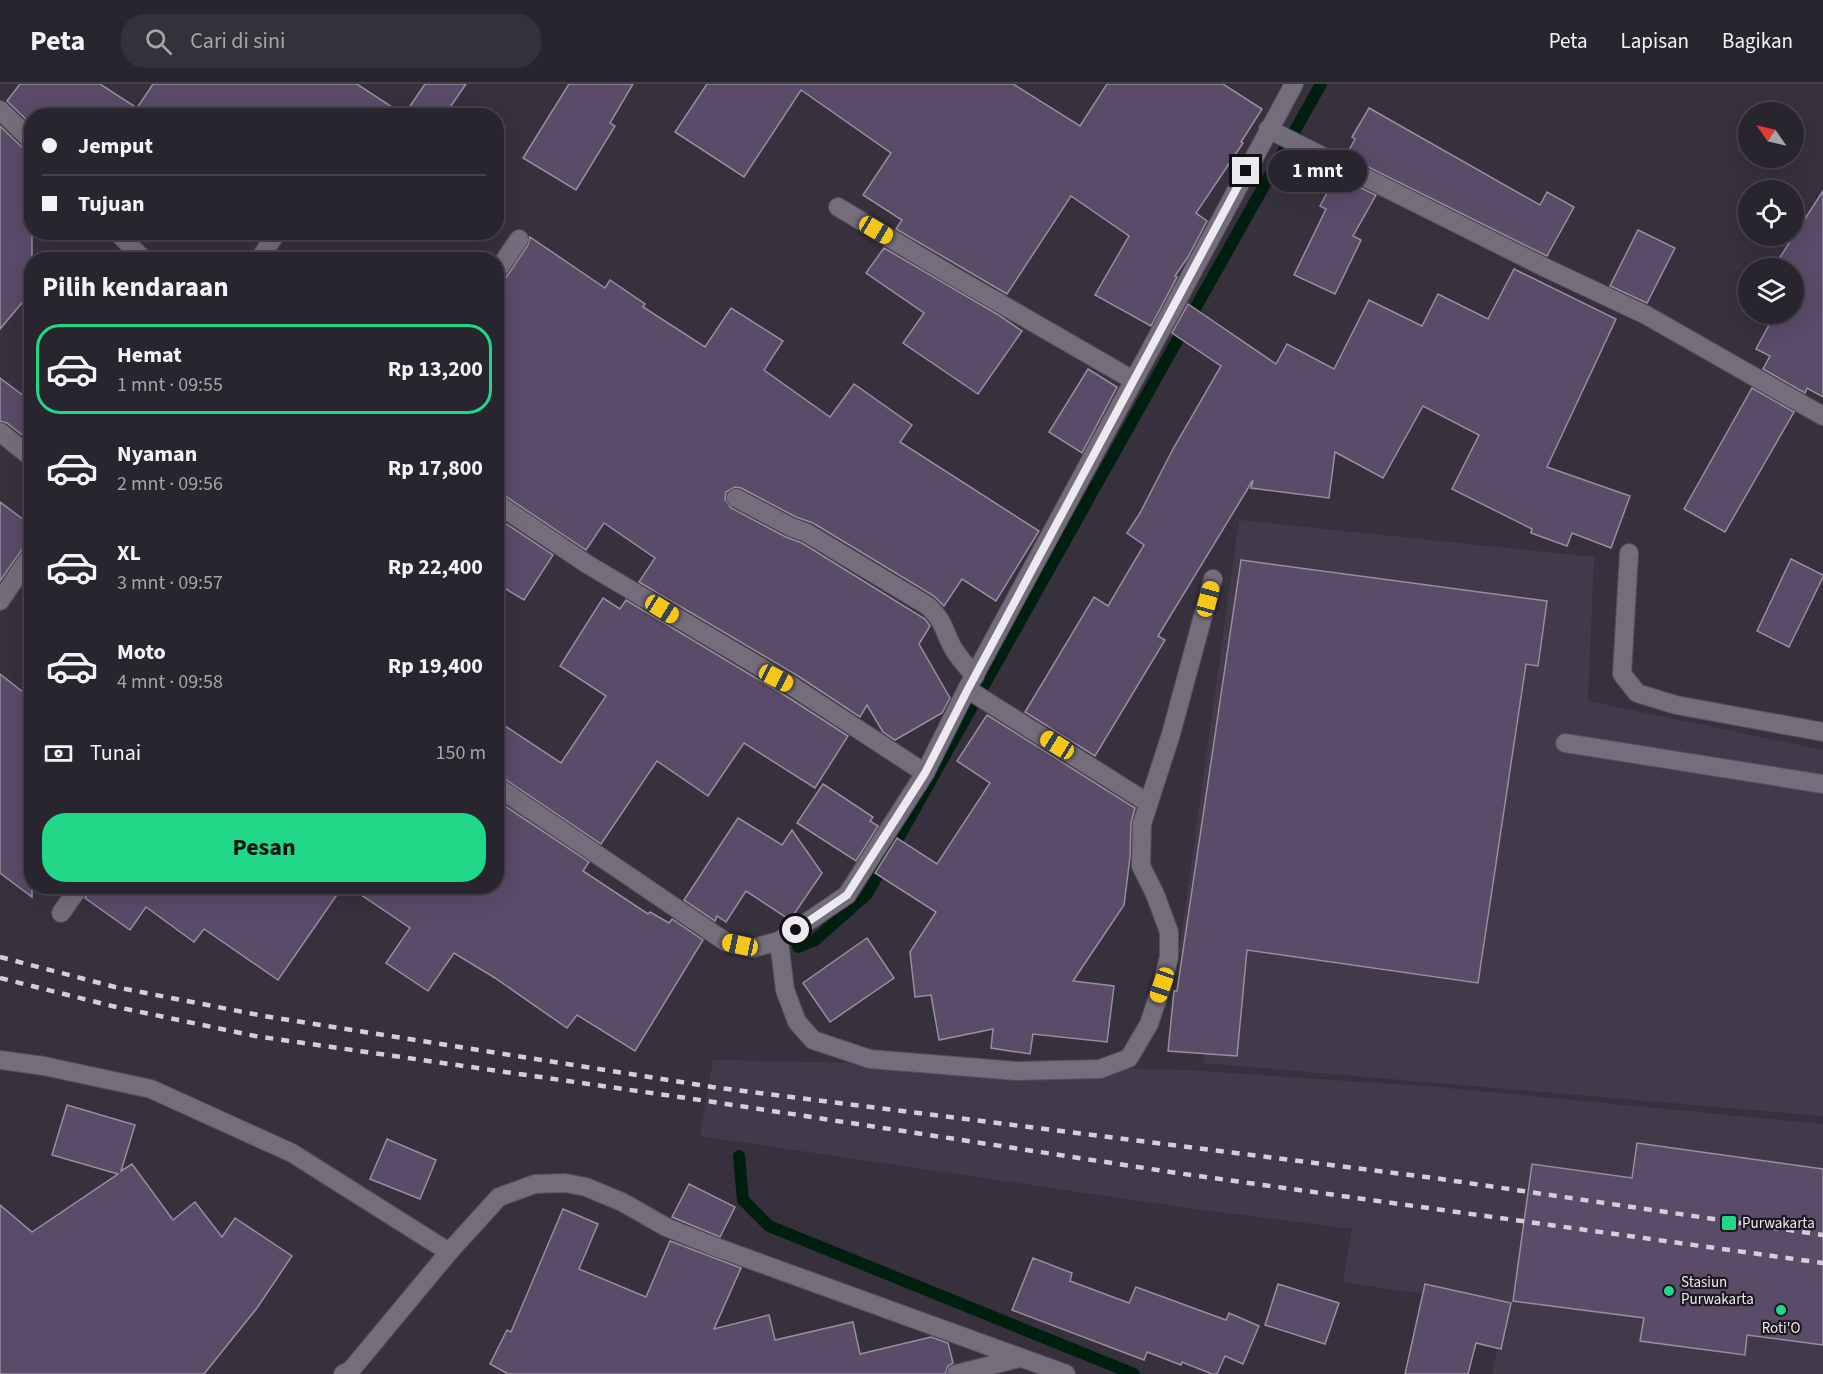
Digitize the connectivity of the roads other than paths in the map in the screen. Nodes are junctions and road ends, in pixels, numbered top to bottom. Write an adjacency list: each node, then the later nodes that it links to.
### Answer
1 (1289, 86): 3 (street)
2 (0, 110): 4 (street)
3 (1273, 131): 10 (street); 11 (street)
4 (24, 133)
5 (838, 207): 10 (street)
6 (519, 239): 9 (street)
7 (125, 240): 8 (street)
8 (136, 252)
9 (504, 261)
10 (1133, 380): 20 (street)
11 (1823, 416)
12 (0, 432): 13 (street)
13 (24, 452)
14 (735, 498): 20 (street)
15 (504, 508): 23 (street)
16 (1629, 554): 21 (street)
17 (24, 566): 19 (street)
18 (1213, 579): 26 (street)
19 (0, 601)
20 (976, 689): 23 (street); 26 (street)
21 (1823, 732)
22 (1565, 743): 24 (street)
23 (925, 773): 29 (street)
24 (1823, 784)
25 (504, 791): 29 (street)
26 (1148, 803): 29 (street)
27 (74, 894): 28 (street)
28 (61, 913)
29 (778, 941)
30 (0, 1060): 31 (street)
31 (449, 1252): 32 (street); 33 (street)
32 (1020, 1358): 34 (street); 35 (street)
33 (343, 1374)
34 (956, 1374)
35 (1066, 1374)

